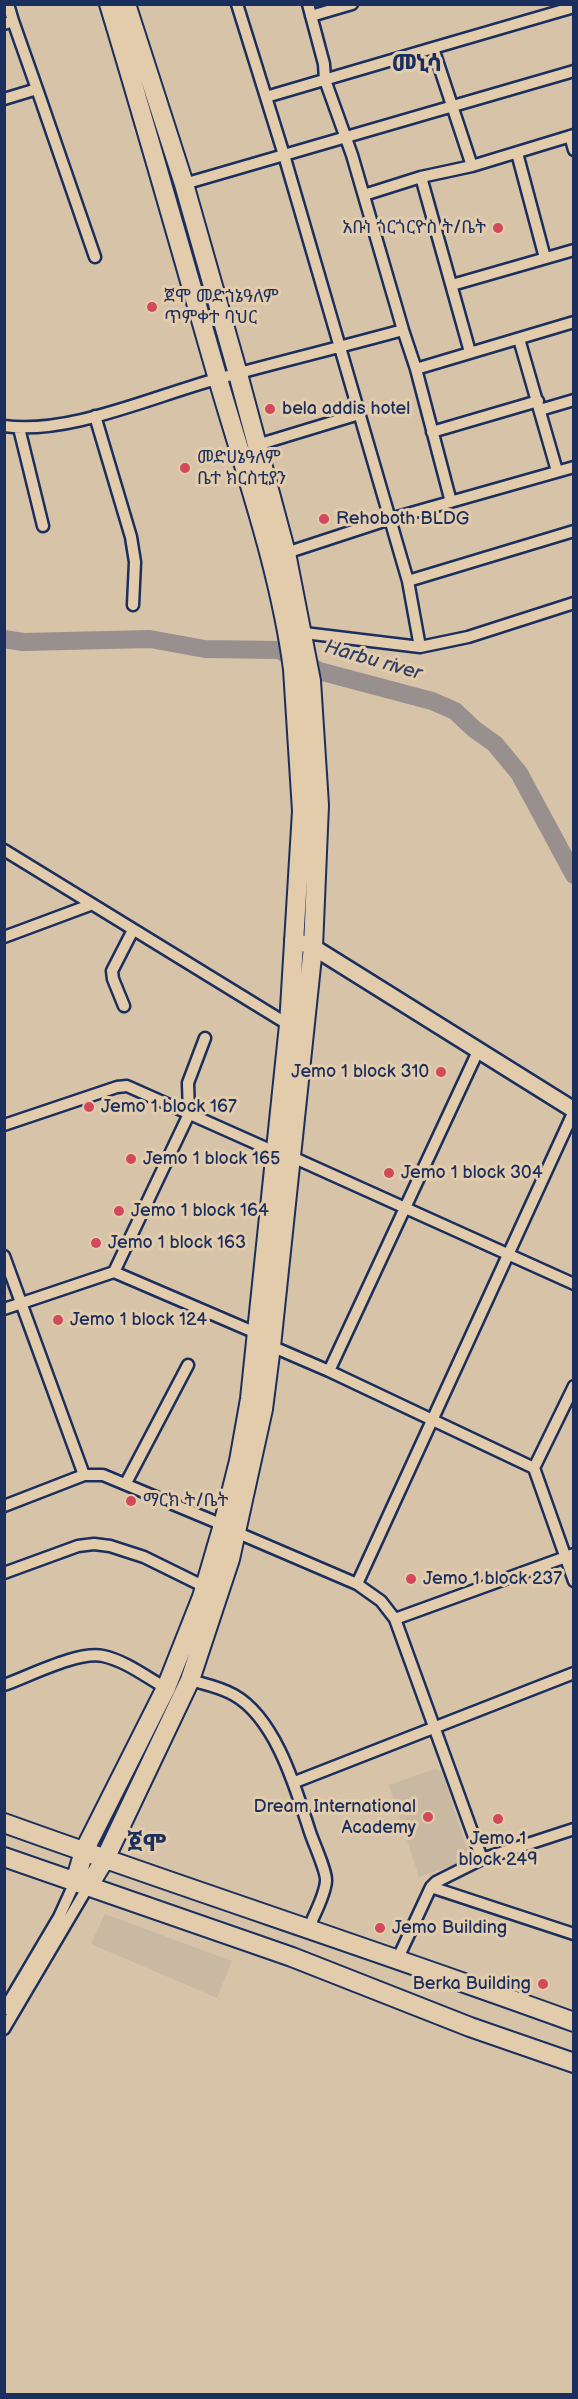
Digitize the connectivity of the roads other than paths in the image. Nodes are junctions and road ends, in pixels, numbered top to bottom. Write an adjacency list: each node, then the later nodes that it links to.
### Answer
1 (8, 4): 11 (street)
2 (109, 4): 39 (main road)
3 (126, 4): 26 (main road)
4 (237, 4): 16 (street)
5 (308, 4): 9 (street)
6 (352, 4): 9 (street)
7 (531, 4): 10 (street)
8 (573, 7): 10 (street)
9 (311, 16): 14 (street)
10 (534, 17): 12 (street)
11 (9, 23): 15 (street)
12 (433, 48): 14 (street); 18 (street)
13 (573, 71): 18 (street)
14 (325, 80): 16 (street); 20 (street)
15 (37, 89): 17 (street); 29 (street)
16 (266, 97): 23 (street)
17 (4, 99)
18 (453, 106): 20 (street); 24 (street)
19 (572, 136): 21 (street); 22 (street)
20 (344, 138): 23 (street); 27 (street)
21 (573, 150)
22 (517, 153): 24 (street); 30 (street)
23 (284, 155): 26 (street); 35 (street)
24 (472, 166): 25 (street)
25 (421, 177): 27 (street); 31 (street)
26 (184, 184): 38 (main road)
27 (364, 195): 33 (street)
28 (573, 249): 30 (street)
29 (95, 257)
30 (544, 258): 31 (street)
31 (452, 285): 36 (street)
32 (573, 322): 34 (street)
33 (403, 330): 35 (street); 37 (street)
34 (519, 339): 36 (street); 41 (street)
35 (339, 348): 38 (street); 42 (street)
36 (470, 352): 37 (street)
37 (416, 369): 46 (street)
38 (238, 374): 39 (street); 47 (main road)
39 (218, 379): 43 (street); 58 (main road)
40 (573, 400): 41 (street)
41 (539, 405): 46 (street); 49 (street)
42 (359, 414): 47 (street); 51 (street)
43 (95, 416): 45 (street); 57 (street)
44 (4, 426): 45 (street)
45 (20, 428): 52 (street)
46 (432, 432): 50 (street)
47 (257, 445): 54 (main road)
48 (573, 467): 49 (street)
49 (557, 471): 50 (street)
50 (451, 502): 51 (street)
51 (390, 519): 54 (street); 55 (street)
52 (43, 526)
53 (573, 531): 55 (street)
54 (286, 553): 58 (main road)
55 (408, 581): 59 (street)
56 (573, 603): 59 (street)
57 (133, 604)
58 (293, 637): 59 (street); 60 (main road)
59 (420, 647)
60 (300, 666): 65 (main road); 66 (main road)
61 (4, 850): 62 (street)
62 (90, 905): 63 (street); 64 (street)
63 (133, 930): 67 (street); 68 (street)
64 (4, 937)
65 (293, 940): 66 (street); 68 (main road)
66 (313, 947): 70 (street); 74 (main road)
67 (124, 1006)
68 (289, 1025): 74 (main road)
69 (205, 1038): 72 (street)
70 (479, 1049): 71 (street); 75 (street)
71 (573, 1111): 77 (street)
72 (189, 1114): 73 (street); 74 (street); 78 (street)
73 (4, 1125)
74 (282, 1154): 75 (street); 80 (main road)
75 (404, 1208): 77 (street); 86 (street)
76 (4, 1256): 81 (street)
77 (508, 1256): 79 (street); 88 (street)
78 (114, 1272): 81 (street); 83 (street)
79 (573, 1284)
80 (268, 1289): 83 (main road); 84 (main road)
81 (21, 1302): 82 (street); 90 (street)
82 (4, 1308)
83 (256, 1333): 93 (main road)
84 (271, 1346): 86 (street); 93 (main road)
85 (188, 1365): 91 (street)
86 (329, 1371): 88 (street)
87 (573, 1386): 89 (street)
88 (431, 1419): 89 (street); 97 (street)
89 (534, 1468): 94 (street)
90 (84, 1475): 91 (street); 92 (street)
91 (126, 1483): 93 (street)
92 (4, 1506)
93 (230, 1529): 97 (street); 98 (main road); 101 (main road)
94 (570, 1556): 96 (street); 99 (street)
95 (4, 1573): 98 (street)
96 (573, 1581)
97 (357, 1584): 99 (street)
98 (205, 1587): 103 (main road)
99 (395, 1619): 104 (street)
100 (573, 1672): 104 (street)
101 (190, 1680): 105 (street); 110 (main road)
102 (4, 1685): 103 (street)
103 (166, 1688): 106 (main road)
104 (435, 1729): 105 (street); 114 (street)
105 (295, 1782): 118 (street)
106 (99, 1821): 109 (main road); 111 (main road)
107 (4, 1822): 109 (main road)
108 (573, 1829): 114 (street)
109 (47, 1838): 111 (main road)
110 (115, 1838): 113 (main road); 115 (main road)
111 (84, 1851): 113 (main road); 116 (main road)
112 (4, 1857): 116 (main road)
113 (105, 1859): 115 (main road); 116 (main road)
114 (482, 1859): 117 (street)
115 (139, 1870): 118 (main road)
116 (82, 1884): 121 (street); 123 (street); 124 (main road)
117 (431, 1887): 119 (street); 120 (street)
118 (309, 1928): 120 (main road)
119 (573, 1934)
120 (399, 1958): 122 (main road)
121 (4, 2010)
122 (573, 2022)
123 (4, 2029)
124 (573, 2063)

